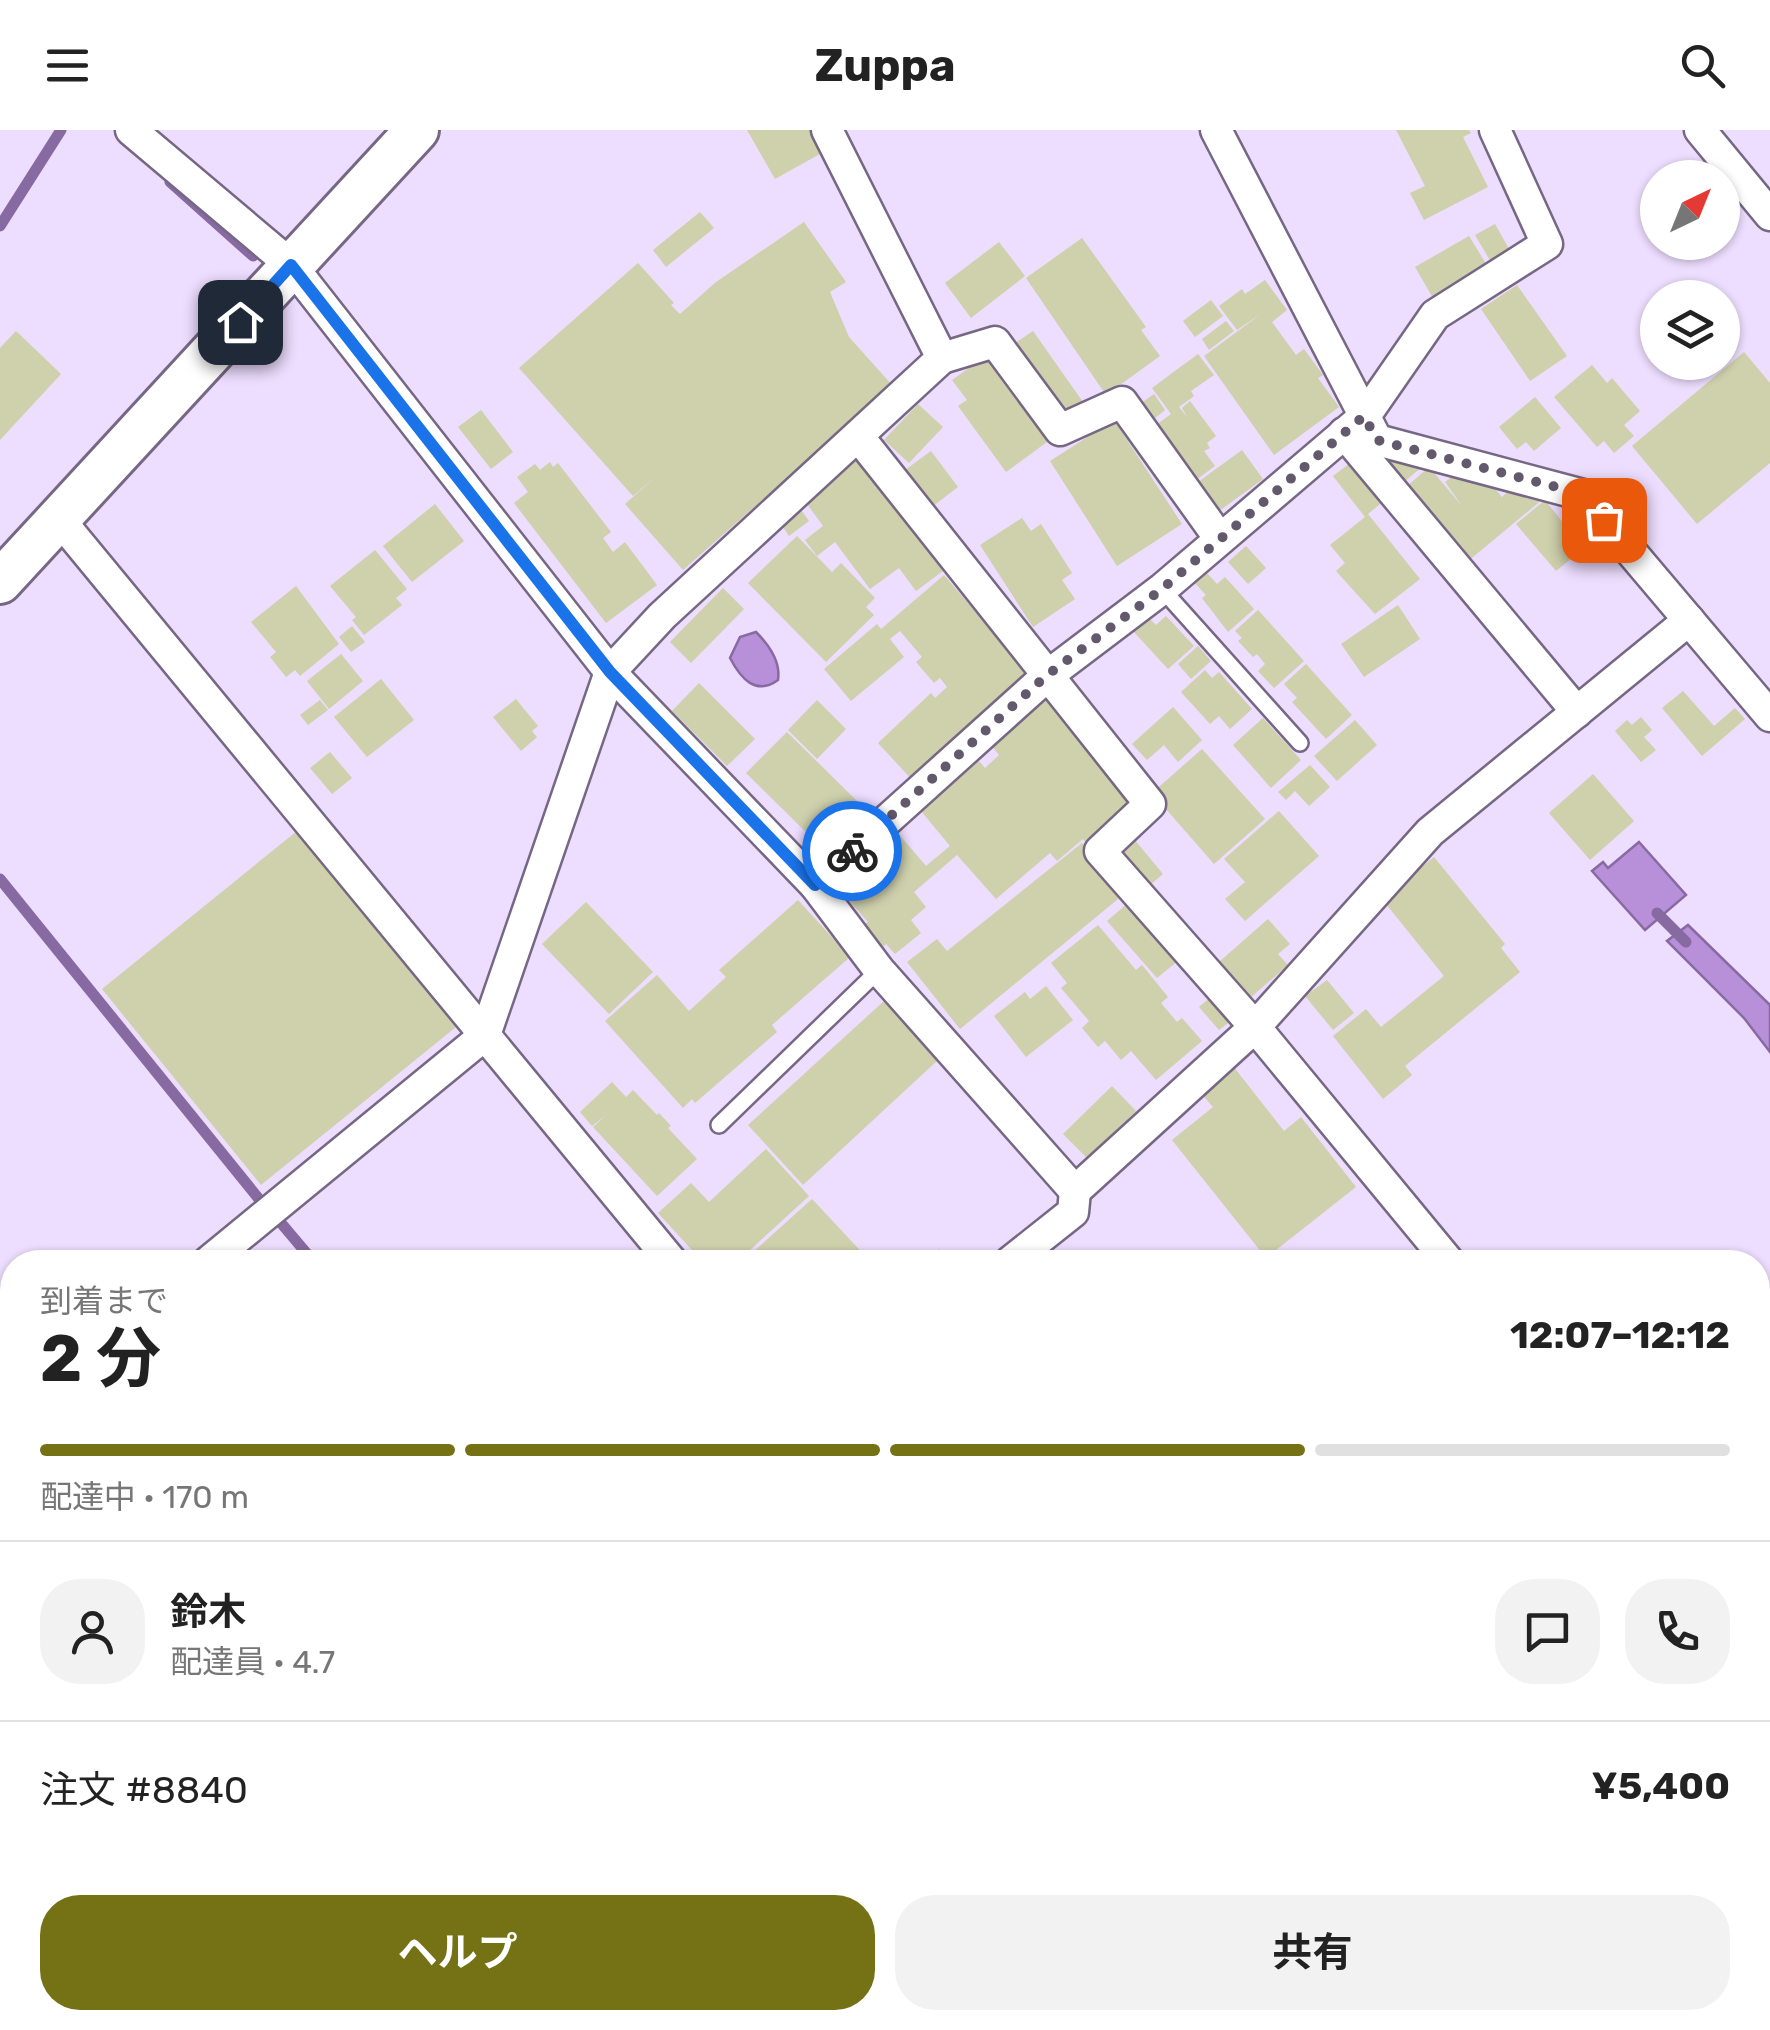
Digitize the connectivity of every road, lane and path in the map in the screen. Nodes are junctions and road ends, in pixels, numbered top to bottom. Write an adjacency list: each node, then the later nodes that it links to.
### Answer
1 (131, 130): 8 (street)
2 (418, 130): 8 (main road)
3 (827, 130): 9 (street)
4 (1216, 130): 10 (street)
5 (1495, 130): 10 (street)
6 (1700, 130): 7 (street)
7 (1770, 215)
8 (291, 265): 12 (main road); 17 (street)
9 (942, 358): 11 (street); 13 (street)
10 (1354, 424): 13 (street); 16 (street); 19 (street)
11 (858, 436): 17 (street); 18 (street)
12 (59, 520): 14 (main road); 25 (street)
13 (1220, 539): 15 (street)
14 (0, 582)
15 (1162, 589): 18 (street); 21 (lane)
16 (1689, 620): 19 (street); 20 (street)
17 (610, 672): 22 (street); 25 (street)
18 (1046, 676): 22 (street); 24 (street)
19 (1577, 712): 24 (street)
20 (1770, 716)
21 (1300, 743)
22 (815, 885): 23 (street)
23 (879, 970): 26 (lane); 27 (street)
24 (1255, 1027): 27 (street); 31 (street)
25 (485, 1035): 28 (street); 29 (street)
26 (718, 1125)
27 (1075, 1191): 30 (street)
28 (223, 1250)
29 (662, 1250)
30 (1025, 1250)
31 (1439, 1250)

